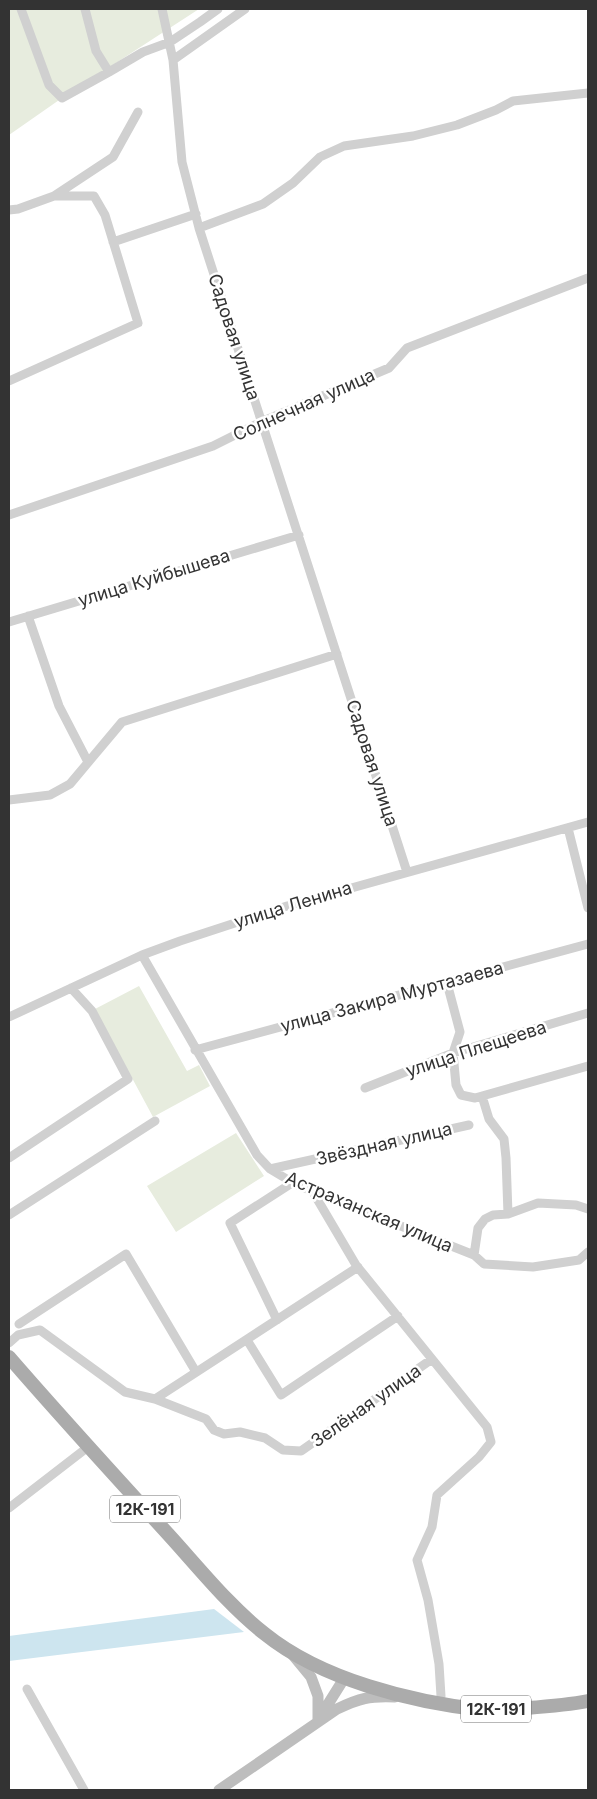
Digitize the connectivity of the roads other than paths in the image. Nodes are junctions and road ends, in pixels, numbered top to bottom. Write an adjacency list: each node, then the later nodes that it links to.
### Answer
1 (21, 9): 8 (street)
2 (85, 9): 8 (street)
3 (162, 9): 6 (street, Садовая улица)
4 (218, 9): 6 (street)
5 (245, 9): 7 (street)
6 (170, 42): 7 (street, Садовая улица); 8 (street)
7 (173, 60): 13 (street, Садовая улица)
8 (109, 72)
9 (588, 93): 14 (street)
10 (138, 112): 11 (street)
11 (54, 196): 12 (street); 15 (street)
12 (9, 210)
13 (196, 214): 14 (street, Садовая улица); 15 (street)
14 (200, 228): 18 (street, Садовая улица)
15 (113, 242): 17 (street)
16 (588, 278): 18 (street, Солнечная улица)
17 (9, 381)
18 (261, 422): 19 (street, Солнечная улица); 20 (street, Садовая улица)
19 (9, 515)
20 (299, 535): 21 (street, улица Куйбышева); 23 (street, Садовая улица)
21 (28, 616): 22 (street, улица Куйбышева); 24 (street)
22 (9, 622)
23 (337, 654): 24 (street); 28 (street, Садовая улица)
24 (88, 762): 25 (street)
25 (9, 800)
26 (588, 822): 27 (street, улица Ленина)
27 (568, 828): 28 (street, улица Ленина); 29 (street)
28 (407, 872): 31 (street, улица Ленина)
29 (588, 908)
30 (588, 944): 32 (street, улица Закира Муртазаева)
31 (142, 955): 33 (street, улица Ленина); 36 (street, Астраханская улица)
32 (447, 983): 36 (street, улица Закира Муртазаева); 37 (street)
33 (71, 988): 35 (street, улица Ленина); 43 (street)
34 (588, 1013): 37 (street, улица Плещеева)
35 (9, 1017)
36 (195, 1050): 44 (street, Астраханская улица)
37 (452, 1054): 39 (street, улица Плещеева); 40 (street, Звёздная улица)
38 (588, 1066): 40 (street, Звёздная улица)
39 (365, 1088)
40 (482, 1096): 48 (street)
41 (155, 1121): 49 (street)
42 (470, 1125): 44 (street, Звёздная улица)
43 (9, 1158)
44 (270, 1169): 45 (street, Астраханская улица)
45 (292, 1183): 46 (street, Астраханская улица); 54 (street)
46 (313, 1192): 51 (street, Астраханская улица); 52 (street)
47 (588, 1209): 48 (street)
48 (508, 1214): 51 (street)
49 (9, 1215)
50 (588, 1252): 51 (street, Астраханская улица)
51 (474, 1255)
52 (358, 1267): 53 (street); 54 (street)
53 (398, 1316): 56 (street); 59 (street)
54 (277, 1320): 56 (street)
55 (19, 1324): 60 (street)
56 (246, 1340): 60 (street)
57 (9, 1343): 61 (street, Зелёная улица)
58 (9, 1357): 62 (main road, 12К-191)
59 (432, 1359): 61 (street, Зелёная улица); 69 (street)
60 (196, 1372): 61 (street)
61 (155, 1399)
62 (88, 1447): 63 (street); 64 (main road, 12К-191)
63 (9, 1508)
64 (289, 1651): 65 (main road, 12К-191); 70 (main road)
65 (345, 1677): 67 (main road, 12К-191); 70 (main road)
66 (27, 1689): 72 (street)
67 (404, 1697): 69 (main road, 12К-191); 70 (main road)
68 (588, 1701): 69 (main road, 12К-191)
69 (440, 1702)
70 (318, 1721): 71 (main road)
71 (225, 1789)
72 (84, 1790)

